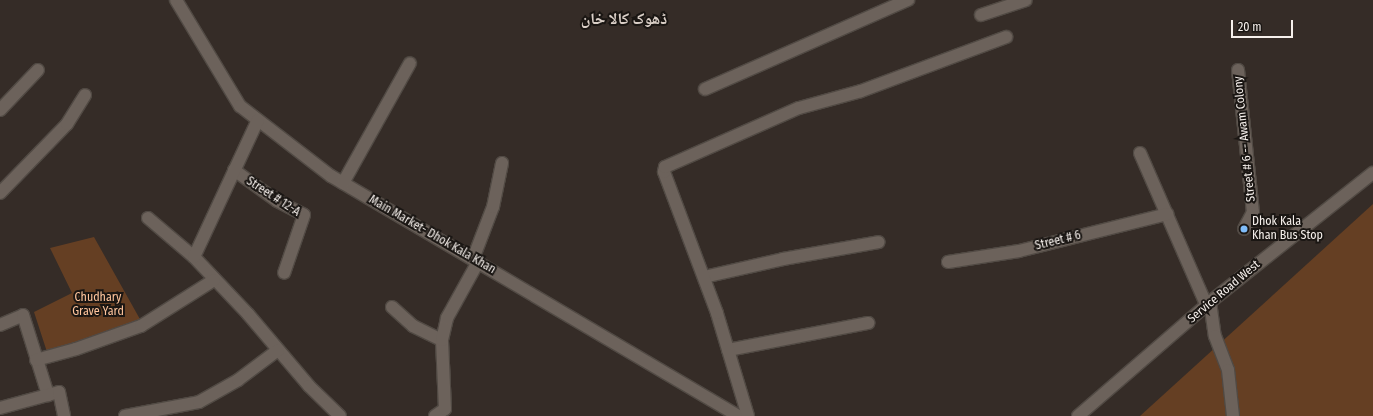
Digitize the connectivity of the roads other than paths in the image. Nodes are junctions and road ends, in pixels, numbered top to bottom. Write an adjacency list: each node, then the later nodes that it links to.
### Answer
1 (176, 0): 12 (street, Main Market- Dhok Kala Khan)
2 (908, 0): 9 (street)
3 (1026, 0): 4 (street)
4 (981, 15)
5 (1006, 37): 27 (street)
6 (410, 62): 17 (street)
7 (38, 70): 11 (street)
8 (1238, 70): 21 (street, Street # 6 -- Awam Colony)
9 (706, 89)
10 (85, 95): 18 (street)
11 (0, 110)
12 (258, 120): 15 (street); 17 (street, Main Market- Dhok Kala Khan)
13 (1140, 153): 19 (street)
14 (502, 163): 24 (street)
15 (234, 170): 23 (street); 26 (street, Street # 12-A)
16 (1373, 173): 29 (street, Service Road West)
17 (344, 183): 24 (street, Main Market- Dhok Kala Khan)
18 (0, 193)
19 (1167, 214): 25 (street, Street # 6); 29 (street)
20 (148, 218): 23 (street)
21 (1244, 230)
22 (879, 242): 27 (street)
23 (194, 257): 28 (street)
24 (475, 261): 33 (street); 43 (street, Main Market- Dhok Kala Khan)
25 (948, 262)
26 (284, 273)
27 (704, 277): 35 (street)
28 (214, 280): 34 (street); 36 (street)
29 (1208, 304): 45 (street, Service Road West); 46 (street)
30 (392, 307): 33 (street)
31 (2, 321): 36 (street)
32 (868, 323): 35 (street)
33 (442, 340): 42 (street)
34 (278, 350): 40 (street); 41 (street)
35 (728, 350): 44 (street)
36 (36, 360): 37 (street)
37 (48, 395): 38 (street); 39 (street)
38 (0, 408)
39 (64, 416)
40 (125, 416)
41 (339, 416)
42 (435, 416)
43 (739, 416)
44 (748, 416)
45 (1078, 416)
46 (1233, 416)

